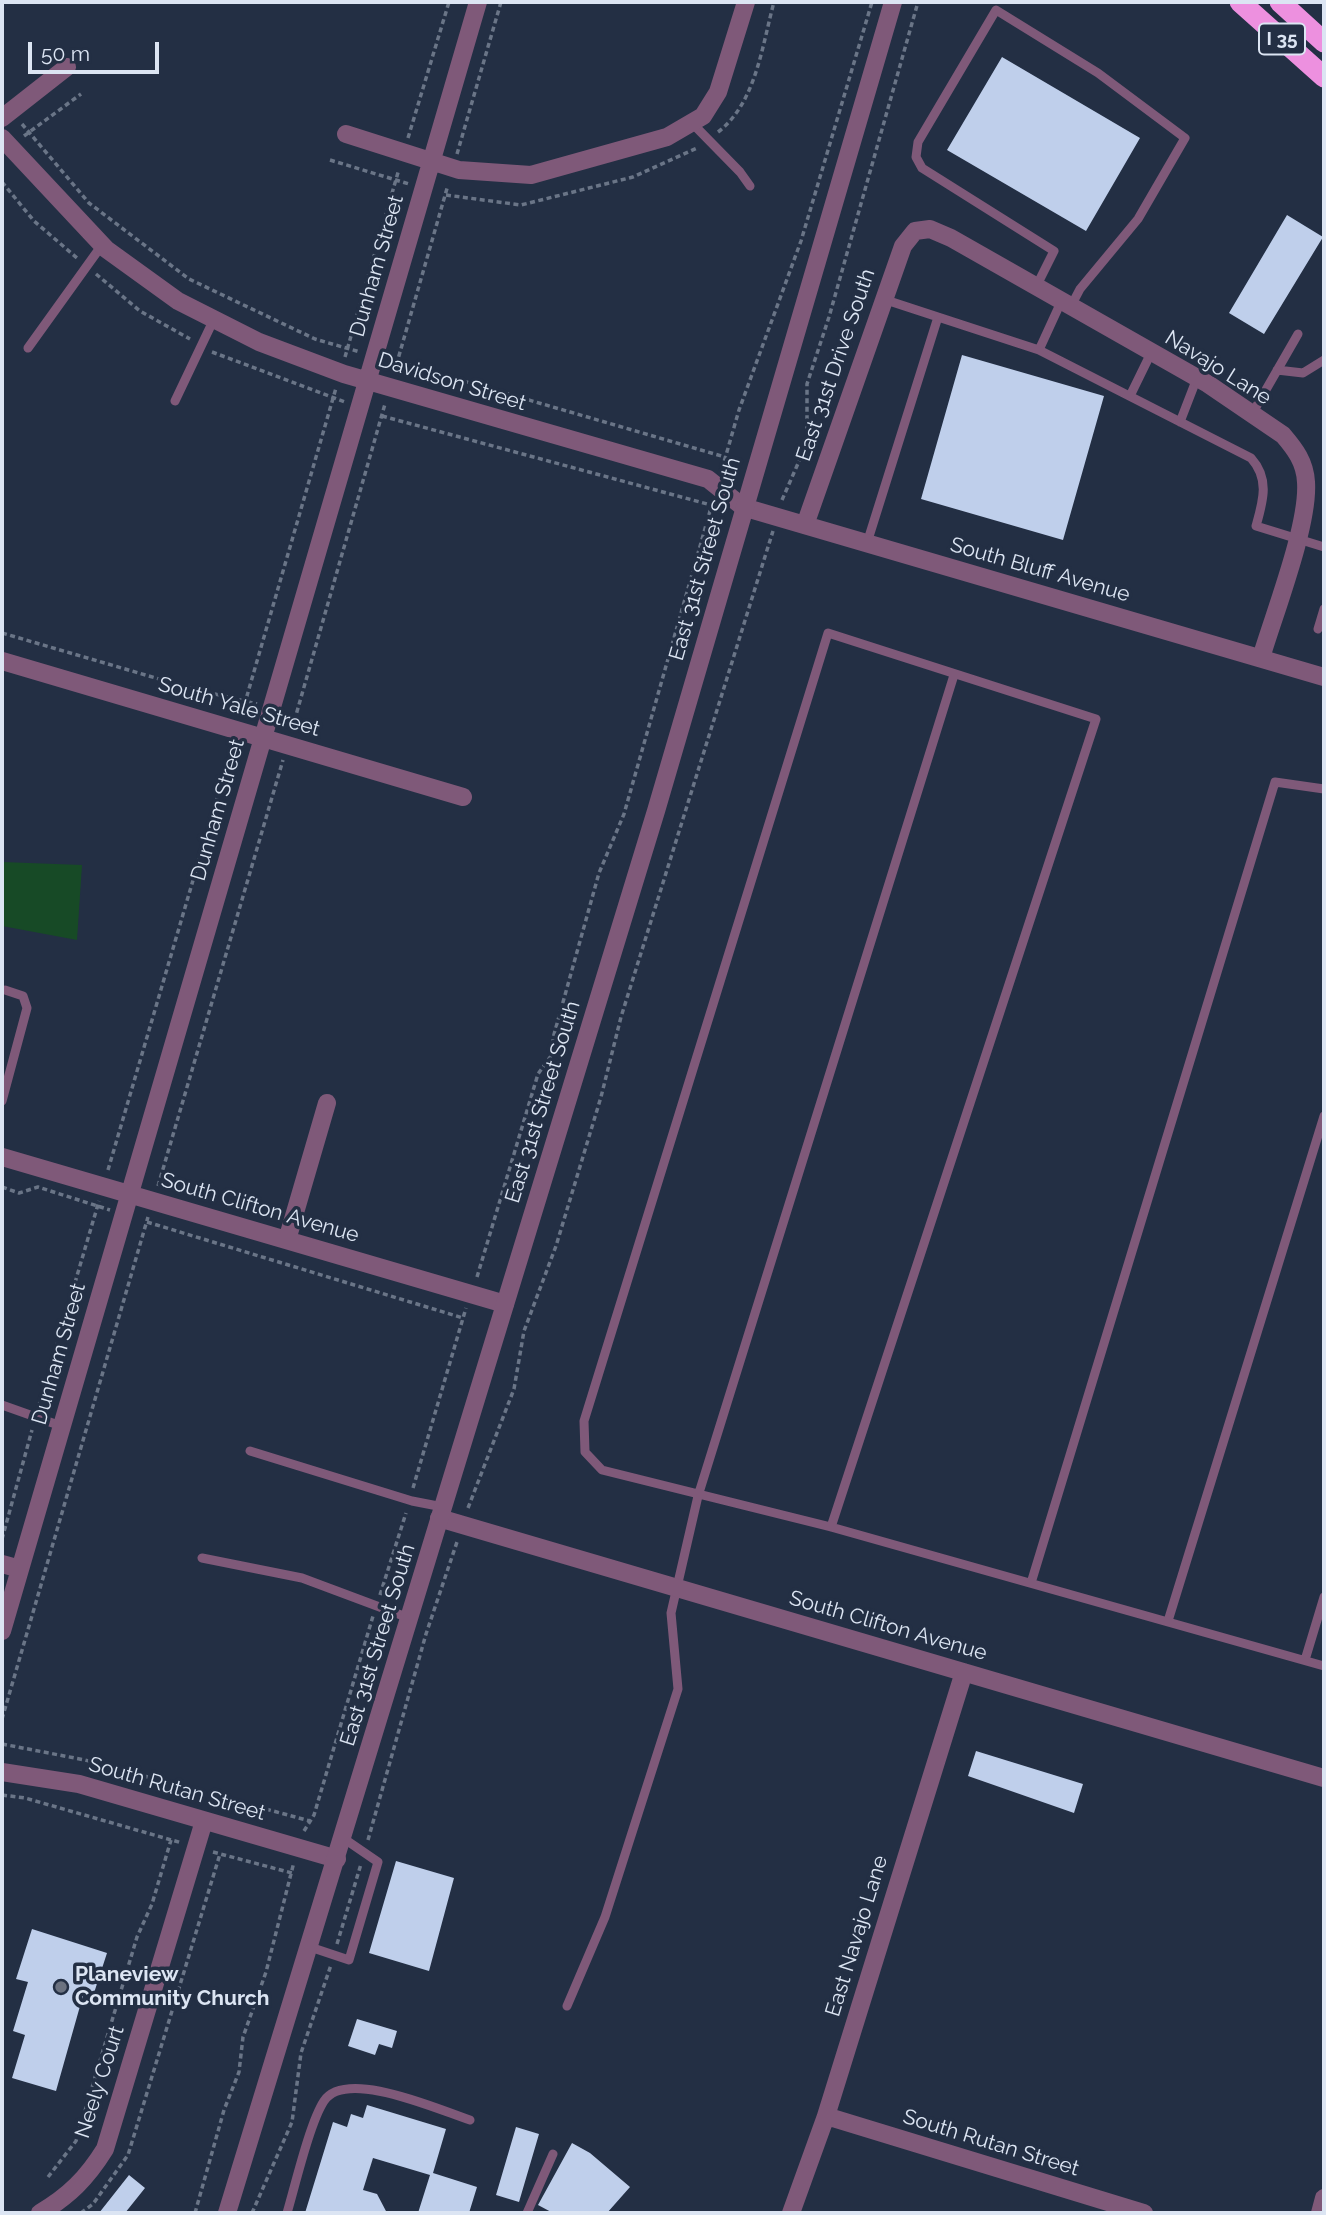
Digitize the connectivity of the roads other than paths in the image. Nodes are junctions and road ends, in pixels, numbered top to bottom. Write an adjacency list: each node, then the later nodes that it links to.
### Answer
1 (478, 2): 13 (street, Dunham Street)
2 (746, 2): 10 (street)
3 (893, 2): 34 (street, East 31st Street South)
4 (1240, 2): 8 (highway, I 35)
5 (1280, 2): 6 (highway, I 35)
6 (1324, 41)
7 (67, 67): 9 (street)
8 (1324, 77)
9 (6, 115)
10 (692, 123): 13 (street); 14 (lane)
11 (346, 134): 13 (street)
12 (6, 142): 16 (street, Davidson Street)
13 (431, 162): 29 (street, Dunham Street)
14 (750, 186)
15 (923, 229): 17 (street, Navajo Lane); 18 (street, East 31st Drive South)
16 (102, 245): 21 (street, Davidson Street); 23 (lane)
17 (1035, 288): 19 (street, Navajo Lane); 19 (lane)
18 (883, 299): 20 (lane); 35 (street, East 31st Drive South)
19 (1065, 305): 24 (lane); 25 (street, Navajo Lane)
20 (938, 317): 24 (lane); 37 (lane)
21 (214, 319): 29 (street, Davidson Street); 31 (lane)
22 (1298, 334): 27 (lane)
23 (28, 348)
24 (1039, 350): 30 (lane)
25 (1151, 353): 28 (street, Navajo Lane); 30 (lane)
26 (1324, 360): 27 (lane)
27 (1278, 370): 32 (lane)
28 (1197, 378): 32 (street, Navajo Lane); 33 (lane)
29 (368, 381): 34 (street, Davidson Street); 45 (street, Dunham Street)
30 (1130, 396): 33 (lane)
31 (175, 401)
32 (1252, 414): 36 (street, Navajo Lane)
33 (1180, 422): 36 (lane)
34 (743, 507): 35 (street, South Bluff Avenue); 55 (street, East 31st Street South)
35 (805, 525): 37 (street, South Bluff Avenue)
36 (1297, 538): 38 (lane); 41 (street, Navajo Lane)
37 (867, 543): 41 (street, South Bluff Avenue)
38 (1324, 547)
39 (1324, 609): 40 (lane)
40 (1318, 629)
41 (1261, 658): 44 (street, South Bluff Avenue)
42 (2, 661): 45 (street, South Yale Street)
43 (954, 674): 59 (lane); 59 (lane); 61 (lane)
44 (1324, 677)
45 (262, 737): 47 (street, South Yale Street); 53 (street, Dunham Street)
46 (1324, 789): 65 (lane)
47 (463, 797)
48 (5, 990): 49 (lane)
49 (2, 1101)
50 (327, 1103): 54 (street)
51 (1324, 1116): 69 (lane)
52 (2, 1157): 53 (street, South Clifton Avenue)
53 (129, 1193): 54 (street, South Clifton Avenue); 57 (street, Dunham Street)
54 (288, 1240): 55 (street, South Clifton Avenue)
55 (505, 1304): 60 (street, East 31st Street South)
56 (2, 1405): 57 (lane)
57 (61, 1426): 64 (street, Dunham Street)
58 (250, 1451): 60 (lane)
59 (698, 1496): 61 (lane); 66 (lane)
60 (441, 1513): 66 (street, South Clifton Avenue); 68 (street, East 31st Street South)
61 (831, 1527): 65 (lane)
62 (202, 1558): 68 (lane)
63 (2, 1564): 64 (street)
64 (20, 1569): 70 (street, Dunham Street)
65 (1031, 1583): 69 (lane)
66 (678, 1588): 73 (street, South Clifton Avenue); 80 (lane)
67 (1324, 1597): 71 (lane)
68 (409, 1618): 77 (street, East 31st Street South)
69 (1168, 1622): 71 (lane)
70 (2, 1631)
71 (1305, 1660): 72 (lane)
72 (1324, 1666)
73 (964, 1672): 75 (street, South Clifton Avenue); 81 (street, East Navajo Lane)
74 (2, 1772): 76 (street, South Rutan Street)
75 (1324, 1778)
76 (204, 1821): 78 (street, South Rutan Street); 85 (street, Neely Court)
77 (343, 1838): 78 (street, East 31st Street South); 79 (lane)
78 (337, 1859): 79 (street, East 31st Street South)
79 (310, 1947): 86 (street, East 31st Street South)
80 (567, 2006)
81 (826, 2116): 89 (street, East Navajo Lane); 90 (street, South Rutan Street)
82 (470, 2120): 87 (lane)
83 (553, 2154): 88 (lane)
84 (1324, 2198): 91 (street)
85 (40, 2213)
86 (227, 2213)
87 (287, 2213)
88 (527, 2213)
89 (791, 2213)
90 (1144, 2213)
91 (1320, 2213)

